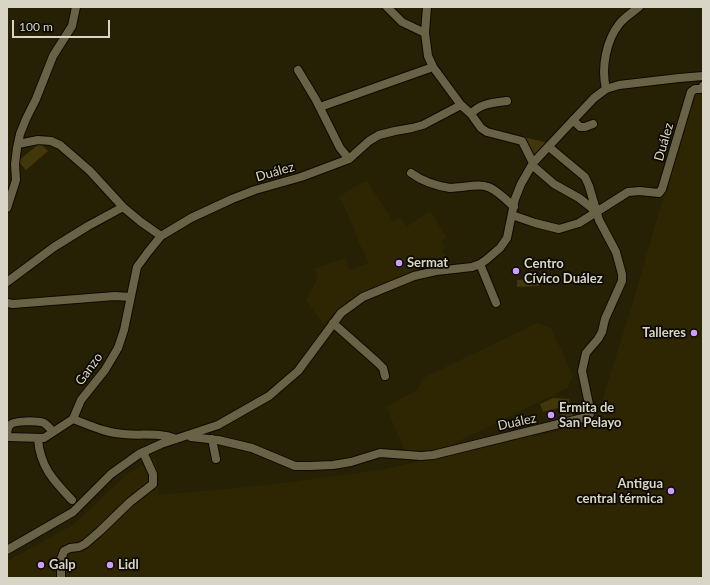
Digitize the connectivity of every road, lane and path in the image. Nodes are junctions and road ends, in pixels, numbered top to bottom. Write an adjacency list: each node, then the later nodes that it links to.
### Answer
1 (76, 7): 17 (street)
2 (387, 7): 5 (street)
3 (426, 7): 5 (street, Duález)
4 (639, 7): 10 (street)
5 (425, 33): 6 (street, Duález)
6 (433, 67): 12 (street, Duález); 13 (street)
7 (298, 70): 13 (street)
8 (703, 76): 10 (street)
9 (703, 86): 26 (street, Duález)
10 (606, 89): 15 (street)
11 (507, 101): 14 (street)
12 (461, 105): 14 (street, Duález); 19 (street, Duález)
13 (320, 107): 19 (street)
14 (471, 114): 20 (street, Duález)
15 (573, 120): 16 (street); 18 (street)
16 (593, 124)
17 (18, 144): 22 (street); 23 (street)
18 (549, 147): 20 (street); 26 (street, Duález)
19 (349, 158): 24 (street, Duález)
20 (532, 164): 25 (street); 26 (street, Duález)
21 (411, 173): 25 (street, Duález)
22 (123, 207): 27 (street); 29 (street)
23 (7, 208)
24 (207, 210): 27 (street, Ganzo)
25 (513, 211): 26 (street, Duález); 28 (street)
26 (597, 212): 42 (street, Duález)
27 (161, 236): 30 (street, Ganzo)
28 (480, 264): 32 (street); 33 (street)
29 (7, 282)
30 (130, 297): 31 (street); 35 (street, Ganzo)
31 (7, 303)
32 (496, 303)
33 (333, 323): 34 (street); 36 (street)
34 (385, 376)
35 (73, 419): 37 (street); 41 (street)
36 (218, 425): 38 (street); 42 (street)
37 (53, 432): 39 (street); 40 (street)
38 (186, 436): 41 (street); 42 (street)
39 (7, 437): 40 (street)
40 (38, 439): 45 (street)
41 (176, 439): 43 (street)
42 (215, 439): 44 (street)
43 (143, 452): 46 (street); 47 (street)
44 (216, 459)
45 (72, 500)
46 (7, 550)
47 (60, 577)

